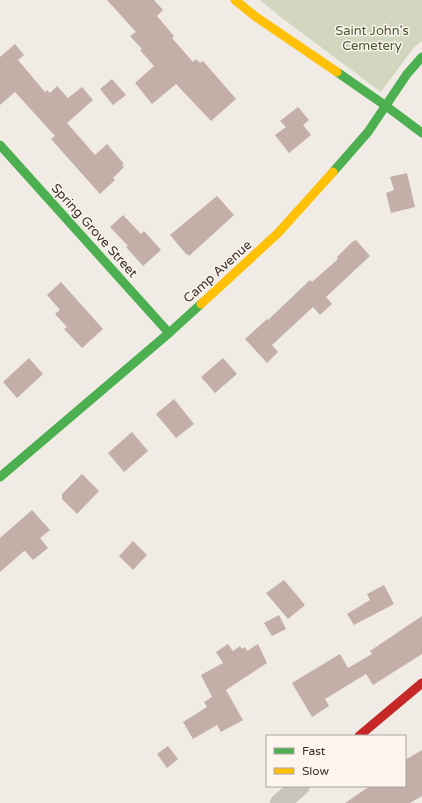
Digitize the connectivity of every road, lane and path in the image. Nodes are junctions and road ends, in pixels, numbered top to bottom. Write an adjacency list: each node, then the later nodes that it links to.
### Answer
1 (235, 0): 3 (street)
2 (422, 57): 3 (street, Camp Avenue)
3 (386, 106): 4 (street); 6 (street, Camp Avenue)
4 (422, 133)
5 (0, 145): 6 (street, Spring Grove Street)
6 (169, 332): 7 (street, Camp Avenue)
7 (0, 477)
8 (422, 683): 9 (street)
9 (360, 735)
10 (299, 787): 11 (street)
11 (280, 803)

